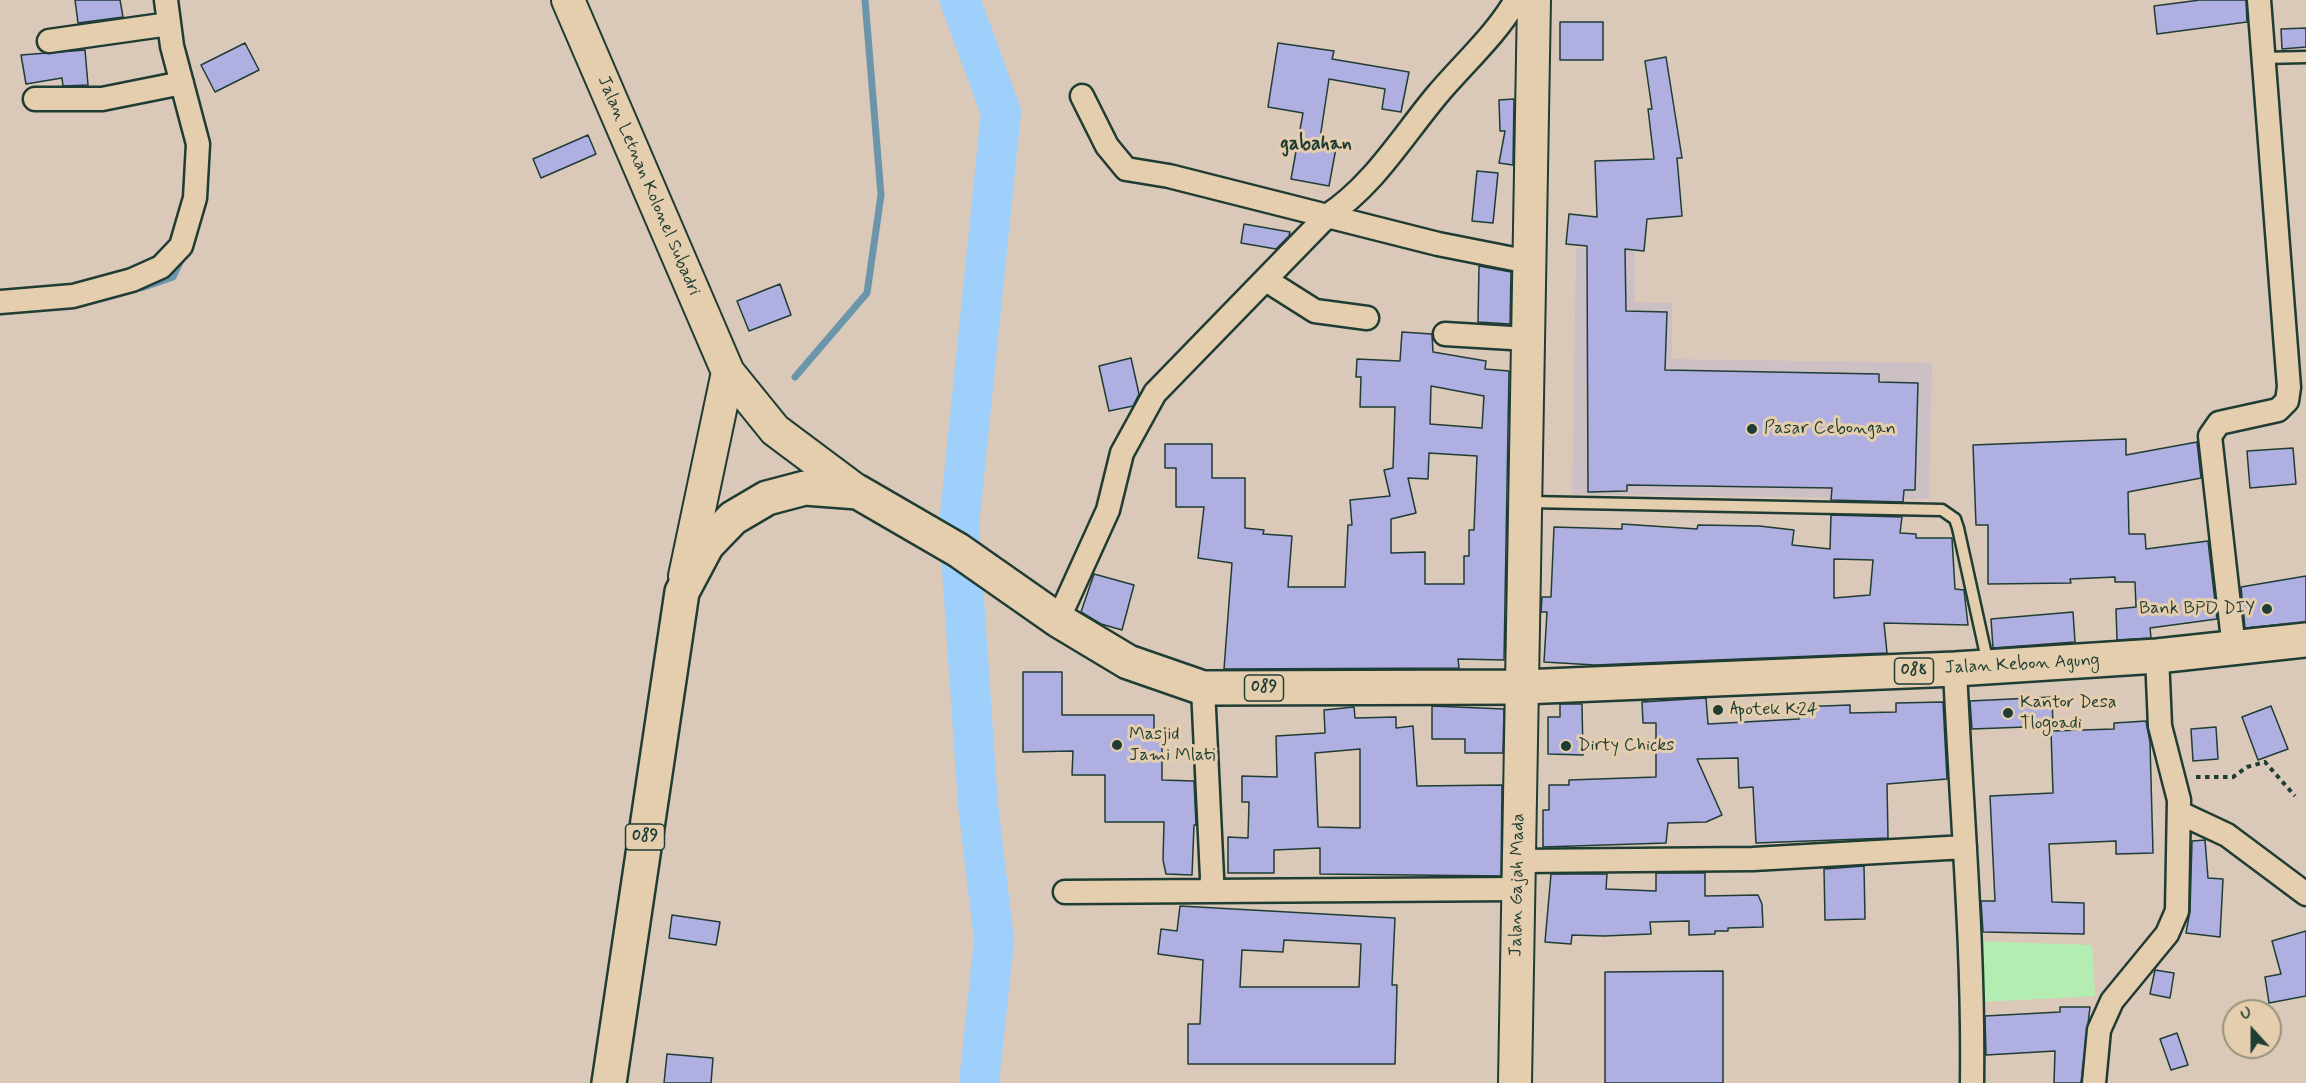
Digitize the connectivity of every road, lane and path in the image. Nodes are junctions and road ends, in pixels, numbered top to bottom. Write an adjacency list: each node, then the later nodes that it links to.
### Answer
1 (166, 0): 6 (street)
2 (568, 0): 20 (main road, Jalan Letnan Kolonel Subadri)
3 (1516, 0): 13 (street)
4 (1534, 0): 14 (main road, Jalan Gajah Mada)
5 (2259, 0): 9 (street)
6 (170, 24): 7 (street); 10 (street)
7 (49, 41)
8 (2306, 57): 9 (lane)
9 (2264, 58): 26 (street)
10 (182, 84): 12 (street); 16 (street)
11 (1082, 96): 13 (street)
12 (35, 99)
13 (1327, 216): 14 (street); 15 (street)
14 (1530, 262): 19 (main road, Jalan Gajah Mada)
15 (1266, 280): 17 (street); 24 (street)
16 (0, 302)
17 (1367, 318)
18 (1445, 334): 19 (street)
19 (1528, 339): 22 (main road, Jalan Gajah Mada)
20 (728, 372): 21 (main road, Jalan Letnan Kolonel Subadri); 23 (main road)
21 (858, 492): 23 (main road, 089); 24 (main road, 089)
22 (1525, 502): 28 (lane); 30 (main road, Jalan Gajah Mada)
23 (682, 592): 40 (main road, 089)
24 (1058, 620): 31 (main road, 089)
25 (2306, 640): 26 (main road, Jalan Kebon Agung / 088)
26 (2234, 648): 27 (main road, Jalan Kebon Agung / 088)
27 (2157, 656): 28 (main road, Jalan Kebon Agung / 088); 32 (street)
28 (1988, 667): 29 (main road, Jalan Kebon Agung / 088)
29 (1955, 669): 30 (main road, Jalan Kebon Agung / 088); 35 (street)
30 (1522, 687): 31 (main road, 089); 36 (main road, Jalan Gajah Mada)
31 (1203, 688): 37 (street)
32 (2174, 775): 33 (path); 34 (street)
33 (2295, 796)
34 (2180, 813): 39 (street); 43 (street)
35 (1965, 847): 36 (street); 42 (street)
36 (1517, 875): 37 (street); 41 (main road, Jalan Gajah Mada)
37 (1211, 891): 38 (street)
38 (1065, 892)
39 (2306, 894)
40 (609, 1083)
41 (1515, 1083)
42 (1972, 1083)
43 (2094, 1083)

